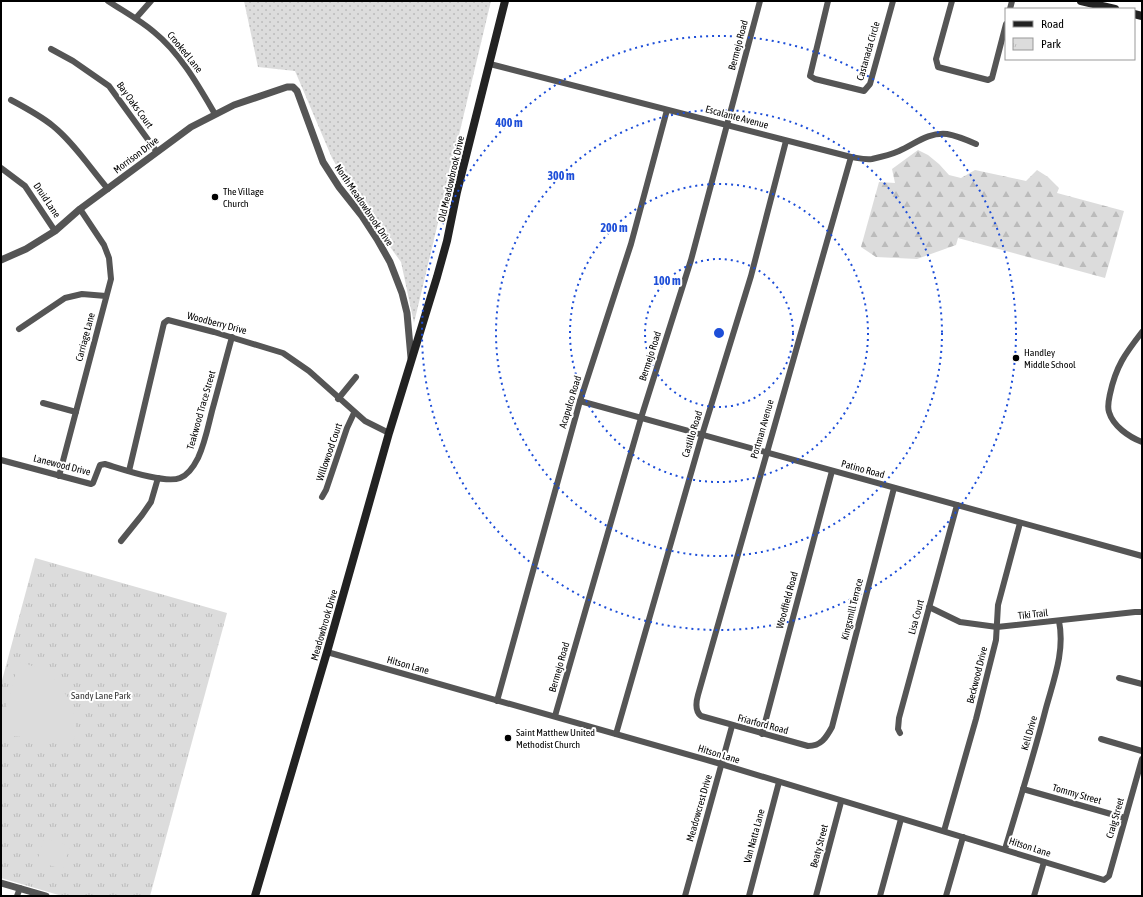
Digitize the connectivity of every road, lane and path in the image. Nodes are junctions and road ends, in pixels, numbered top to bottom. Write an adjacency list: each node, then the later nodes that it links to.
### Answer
1 (108, 1): 10 (street, Crooked Lane)
2 (150, 1): 10 (street)
3 (505, 1): 13 (main road, Old Meadowbrook Drive)
4 (760, 1): 18 (street, Bermejo Road)
5 (828, 1): 6 (street, Castanada Circle)
6 (893, 1)
7 (952, 1): 11 (street)
8 (1081, 1): 9 (main road)
9 (1111, 8)
10 (136, 18): 17 (street, Crooked Lane)
11 (1005, 28)
12 (52, 49): 21 (street, Bay Oaks Court)
13 (490, 64): 16 (street, Escalante Avenue); 32 (main road, Old Meadowbrook Drive)
14 (294, 88): 17 (street, Morrison Drive); 32 (street, North Meadowbrook Drive)
15 (11, 100): 24 (street)
16 (667, 110): 18 (street, Escalante Avenue); 35 (street, Acapulco Road)
17 (215, 114): 21 (street, Morrison Drive)
18 (727, 125): 19 (street, Escalante Avenue); 39 (street, Bermejo Road)
19 (786, 140): 22 (street, Escalante Avenue); 41 (street, Castillo Road)
20 (976, 144): 22 (street, Escalante Avenue)
21 (157, 152): 24 (street, Morrison Drive)
22 (851, 157): 43 (street, Portman Avenue)
23 (1, 168): 26 (street, Druid Lane)
24 (108, 189): 25 (street, Morrison Drive)
25 (80, 209): 26 (street, Morrison Drive); 28 (street, Carriage Lane)
26 (55, 231): 27 (street, Morrison Drive)
27 (1, 260)
28 (106, 296): 29 (street); 37 (street, Carriage Lane)
29 (19, 329)
30 (1142, 332): 42 (street)
31 (232, 337): 34 (street, Woodberry Drive); 45 (street, Woodberry Drive); 48 (street, Teakwood Trace Street)
32 (412, 360): 40 (main road, Meadowbrook Drive)
33 (356, 377): 34 (street)
34 (338, 399): 38 (street, Woodberry Drive)
35 (580, 401): 39 (street, Patino Road); 62 (street, Acapulco Road)
36 (43, 403): 37 (street)
37 (76, 412): 47 (street, Carriage Lane)
38 (354, 413): 40 (street, Woodberry Drive); 50 (street, Willowood Court)
39 (641, 418): 41 (street, Patino Road); 64 (street, Bermejo Road)
40 (389, 433): 59 (main road, Meadowbrook Drive)
41 (702, 435): 43 (street, Patino Road); 67 (street, Castillo Road)
42 (1142, 442)
43 (766, 453): 46 (street, Patino Road); 63 (street, Portman Avenue)
44 (1, 460): 47 (street, Lanewood Drive)
45 (129, 471): 47 (street, Lanewood Drive); 48 (street, Teakwood Trace Street)
46 (832, 471): 49 (street, Patino Road); 68 (street, Woodfield Road)
47 (59, 476)
48 (158, 478): 53 (street)
49 (894, 488): 51 (street, Patino Road); 69 (street, Kingsmill Terrace)
50 (322, 497)
51 (956, 505): 52 (street, Patino Road); 55 (street, Lisa Court)
52 (1020, 523): 54 (street, Patino Road); 58 (street, Beckwood Drive)
53 (121, 541)
54 (1142, 556)
55 (929, 607): 58 (street, Tiki Trail); 66 (street, Lisa Court)
56 (1142, 612): 57 (street, Tiki Trail)
57 (1059, 621): 58 (street, Tiki Trail); 75 (street, Kell Drive)
58 (997, 627): 79 (street, Beckwood Drive)
59 (327, 652): 62 (street, Hitson Lane); 88 (main road, Meadowbrook Drive)
60 (1119, 678): 61 (street)
61 (1142, 684)
62 (497, 701): 64 (street, Hitson Lane)
63 (697, 707): 65 (street, Friarford Road)
64 (555, 716): 67 (street, Hitson Lane)
65 (732, 726): 68 (street, Friarford Road); 73 (street, Meadowcrest Drive)
66 (900, 733)
67 (616, 734): 73 (street, Hitson Lane)
68 (762, 734): 69 (street, Friarford Road)
69 (828, 735)
70 (1101, 739): 71 (street)
71 (1142, 751)
72 (1142, 759): 77 (street, Craig Street)
73 (721, 764): 74 (street, Hitson Lane); 89 (street, Meadowcrest Drive)
74 (779, 782): 76 (street, Hitson Lane); 90 (street, Van Natta Lane)
75 (1023, 789): 77 (street, Tommy Street); 81 (street, Kell Drive)
76 (841, 802): 78 (street, Hitson Lane); 91 (street, Beaty Street)
77 (1125, 818): 83 (street, Craig Street)
78 (901, 819): 79 (street, Hitson Lane); 92 (street)
79 (944, 831): 80 (street, Hitson Lane)
80 (963, 837): 81 (street, Hitson Lane); 93 (street)
81 (1005, 849): 82 (street, Hitson Lane)
82 (1044, 862): 83 (street, Hitson Lane); 94 (street)
83 (1104, 880)
84 (1, 883): 85 (street)
85 (20, 888): 86 (street); 87 (street)
86 (18, 896)
87 (46, 896)
88 (256, 896)
89 (685, 896)
90 (748, 896)
91 (816, 896)
92 (880, 896)
93 (946, 896)
94 (1034, 896)

